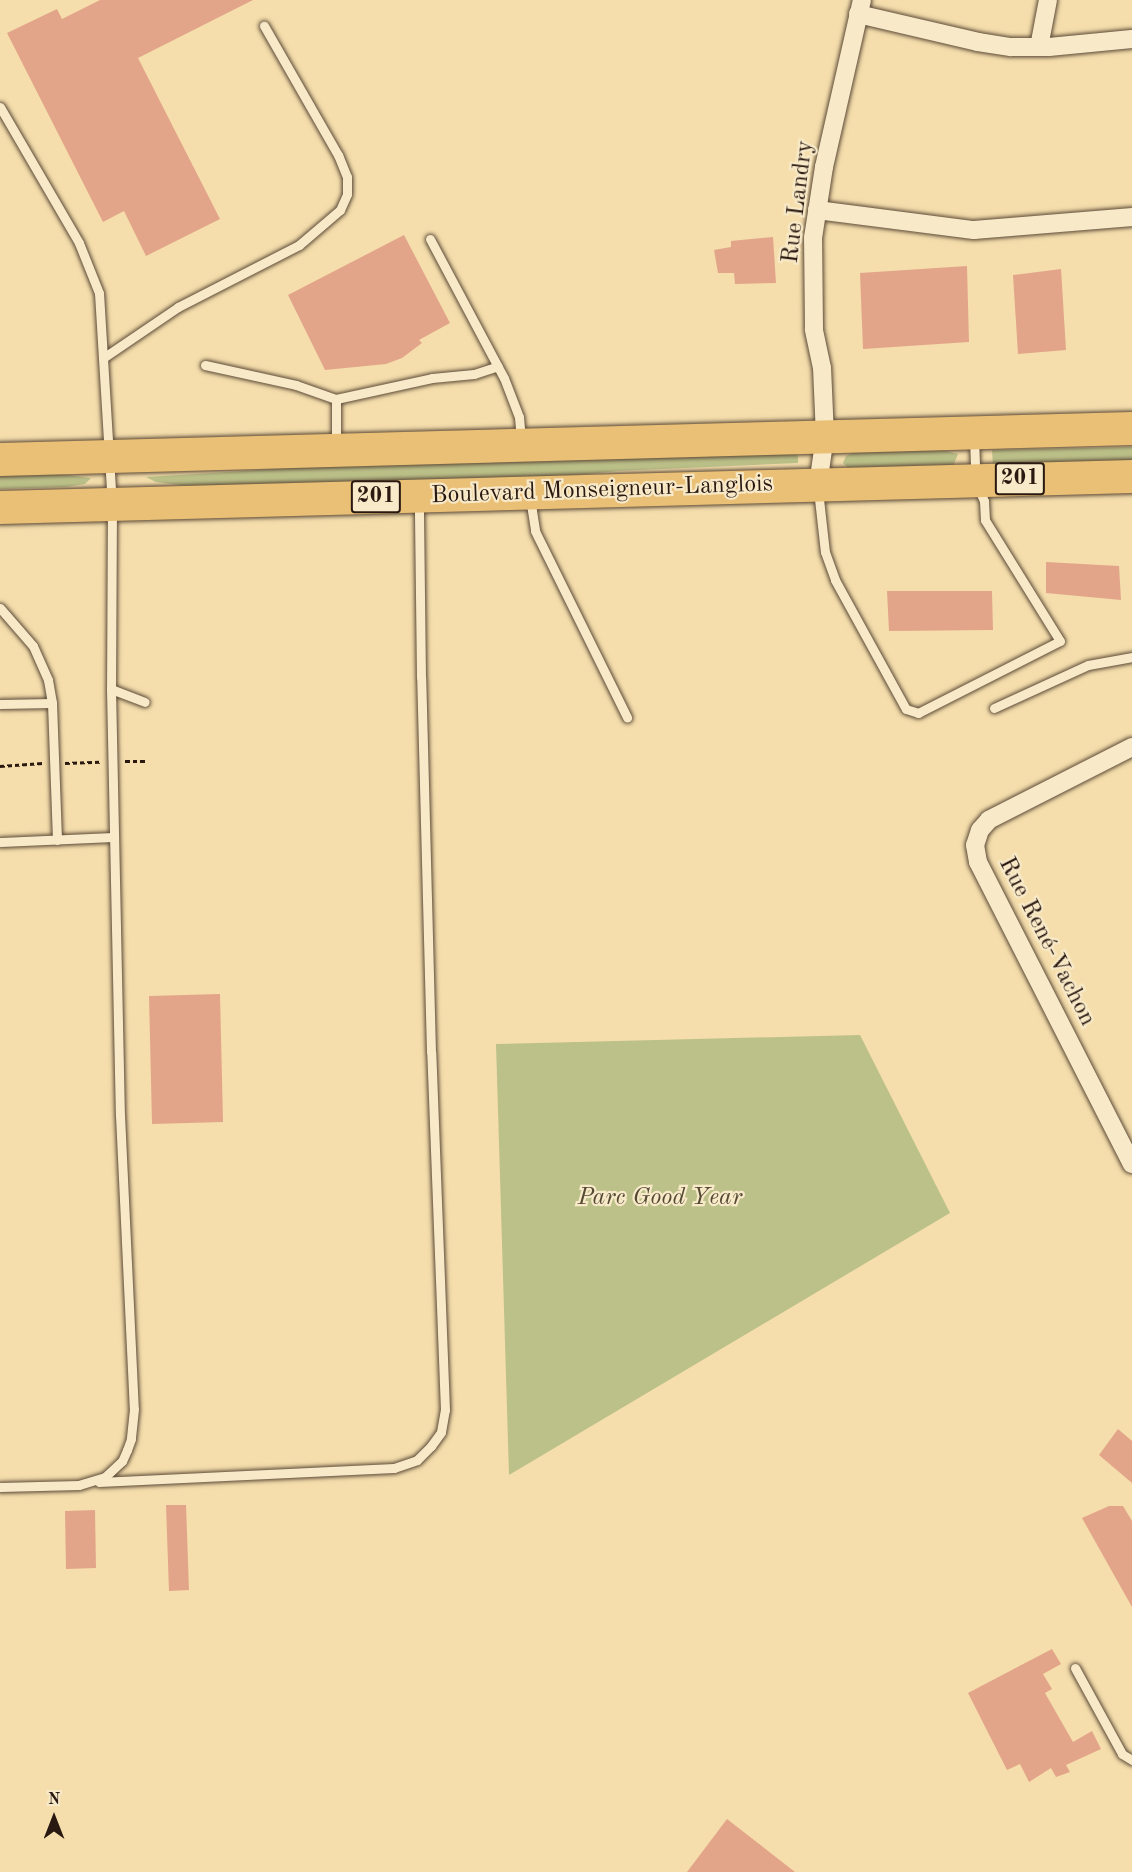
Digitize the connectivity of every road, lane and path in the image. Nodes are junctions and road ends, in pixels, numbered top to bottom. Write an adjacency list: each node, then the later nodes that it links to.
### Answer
1 (1048, 0): 5 (street)
2 (860, 7): 5 (street); 7 (street, Rue Landry)
3 (264, 26): 10 (lane)
4 (1132, 39): 5 (street)
5 (1039, 47)
6 (0, 107): 10 (lane)
7 (817, 210): 8 (street); 16 (street, Rue Landry)
8 (1132, 217)
9 (430, 239): 12 (lane)
10 (103, 358): 19 (lane)
11 (206, 365): 13 (lane)
12 (498, 366): 13 (lane); 17 (lane)
13 (336, 399): 18 (lane)
14 (1132, 428): 15 (highway, Boulevard Monseigneur-Langlois / 201)
15 (974, 432): 16 (highway, Boulevard Monseigneur-Langlois / 201); 22 (lane)
16 (825, 436): 17 (highway, Boulevard Monseigneur-Langlois / 201); 23 (street, Rue Landry)
17 (521, 445): 18 (highway, Boulevard Monseigneur-Langlois / 201)
18 (336, 450): 19 (highway, Boulevard Monseigneur-Langlois / 201)
19 (110, 456): 20 (highway, Boulevard Monseigneur-Langlois / 201); 26 (lane)
20 (0, 459)
21 (1132, 476): 22 (highway, Boulevard Monseigneur-Langlois / 201)
22 (976, 481): 23 (highway, Boulevard Monseigneur-Langlois / 201); 23 (lane)
23 (818, 485): 24 (highway, Boulevard Monseigneur-Langlois / 201)
24 (530, 493): 25 (highway, Boulevard Monseigneur-Langlois / 201); 35 (lane)
25 (419, 496): 26 (highway, Boulevard Monseigneur-Langlois / 201); 45 (lane)
26 (112, 504): 27 (highway, Boulevard Monseigneur-Langlois / 201); 30 (lane)
27 (0, 507)
28 (0, 608): 32 (lane)
29 (1132, 657): 34 (lane)
30 (111, 690): 31 (lane); 37 (lane)
31 (144, 702)
32 (52, 703): 33 (lane); 39 (lane)
33 (0, 704)
34 (994, 708)
35 (627, 717)
36 (1132, 747): 44 (street, Rue René-Vachon)
37 (112, 761): 38 (path); 39 (path); 41 (lane)
38 (146, 761)
39 (55, 763): 40 (path); 42 (lane)
40 (0, 766)
41 (114, 837): 42 (lane); 45 (lane)
42 (57, 840): 43 (lane)
43 (0, 842)
44 (1132, 1164)
45 (93, 1482): 46 (lane)
46 (0, 1487)
47 (1075, 1668): 48 (lane)
48 (1132, 1760)

